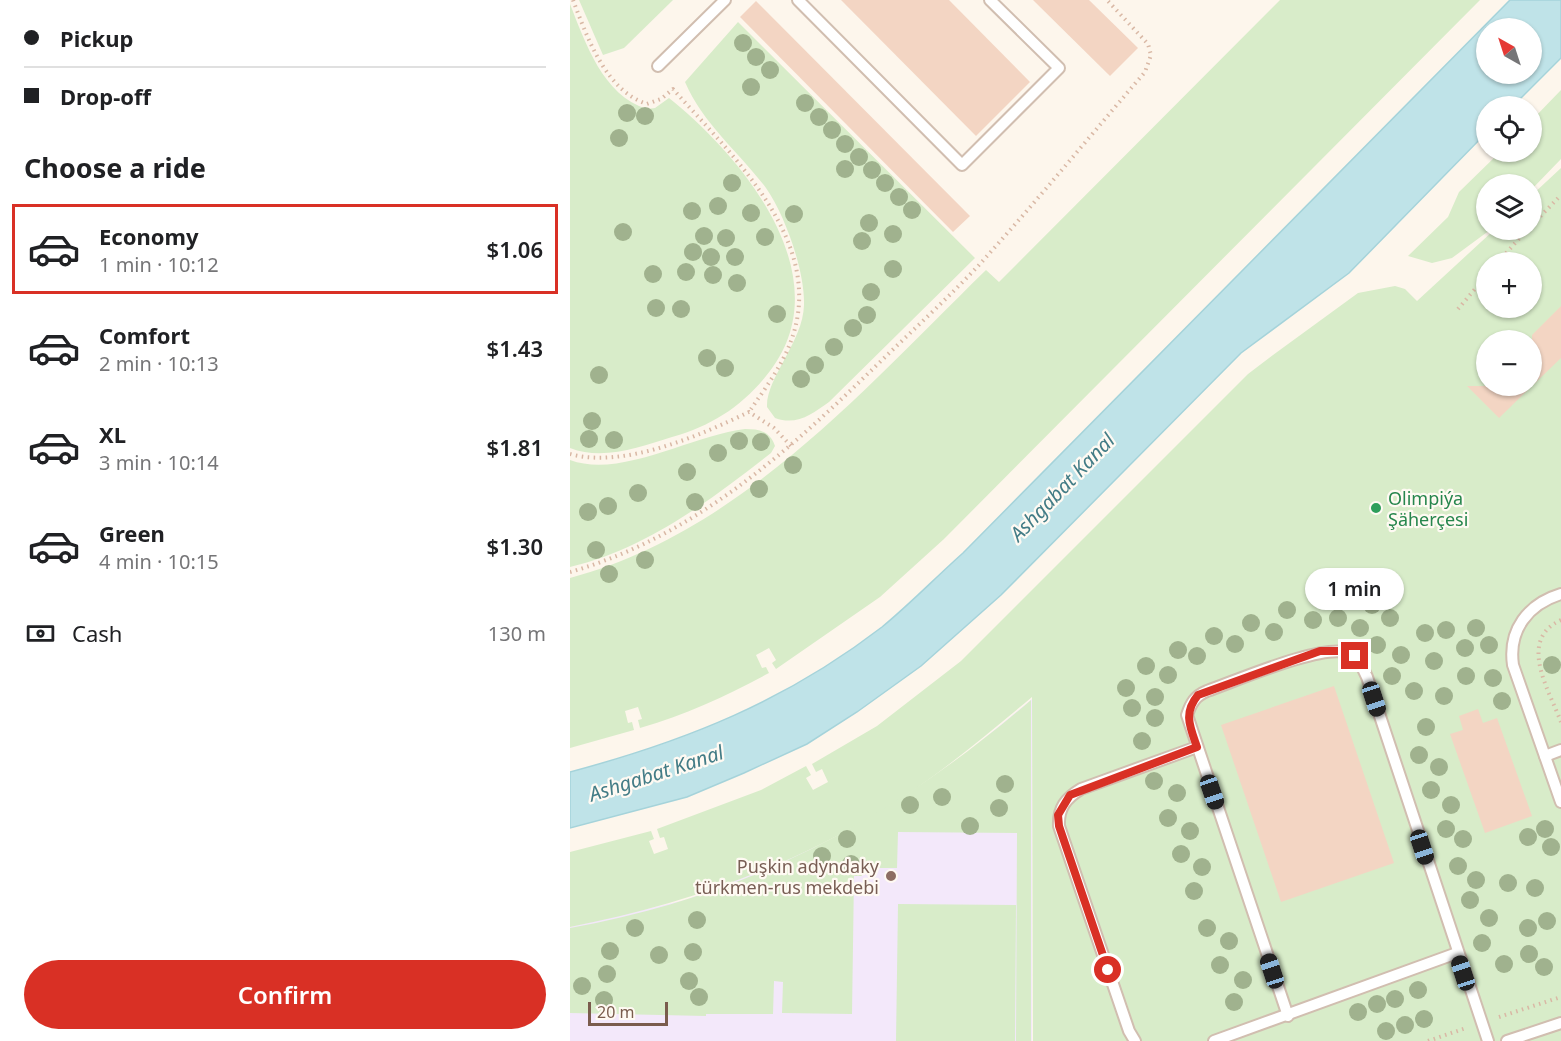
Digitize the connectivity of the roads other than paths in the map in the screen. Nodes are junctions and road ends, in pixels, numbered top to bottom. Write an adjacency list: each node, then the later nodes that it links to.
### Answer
1 (725, 0): 4 (lane)
2 (798, 0): 3 (lane)
3 (990, 0)
4 (658, 66)
5 (1561, 594): 8 (lane)
6 (1197, 747): 10 (lane); 11 (lane); 13 (lane)
7 (1561, 750): 8 (lane)
8 (1545, 756): 9 (lane)
9 (1561, 802)
10 (1457, 953): 11 (lane); 15 (lane)
11 (1287, 1016): 14 (lane)
12 (1561, 1023): 16 (lane)
13 (1135, 1041)
14 (1214, 1041)
15 (1488, 1041)
16 (1507, 1041)

